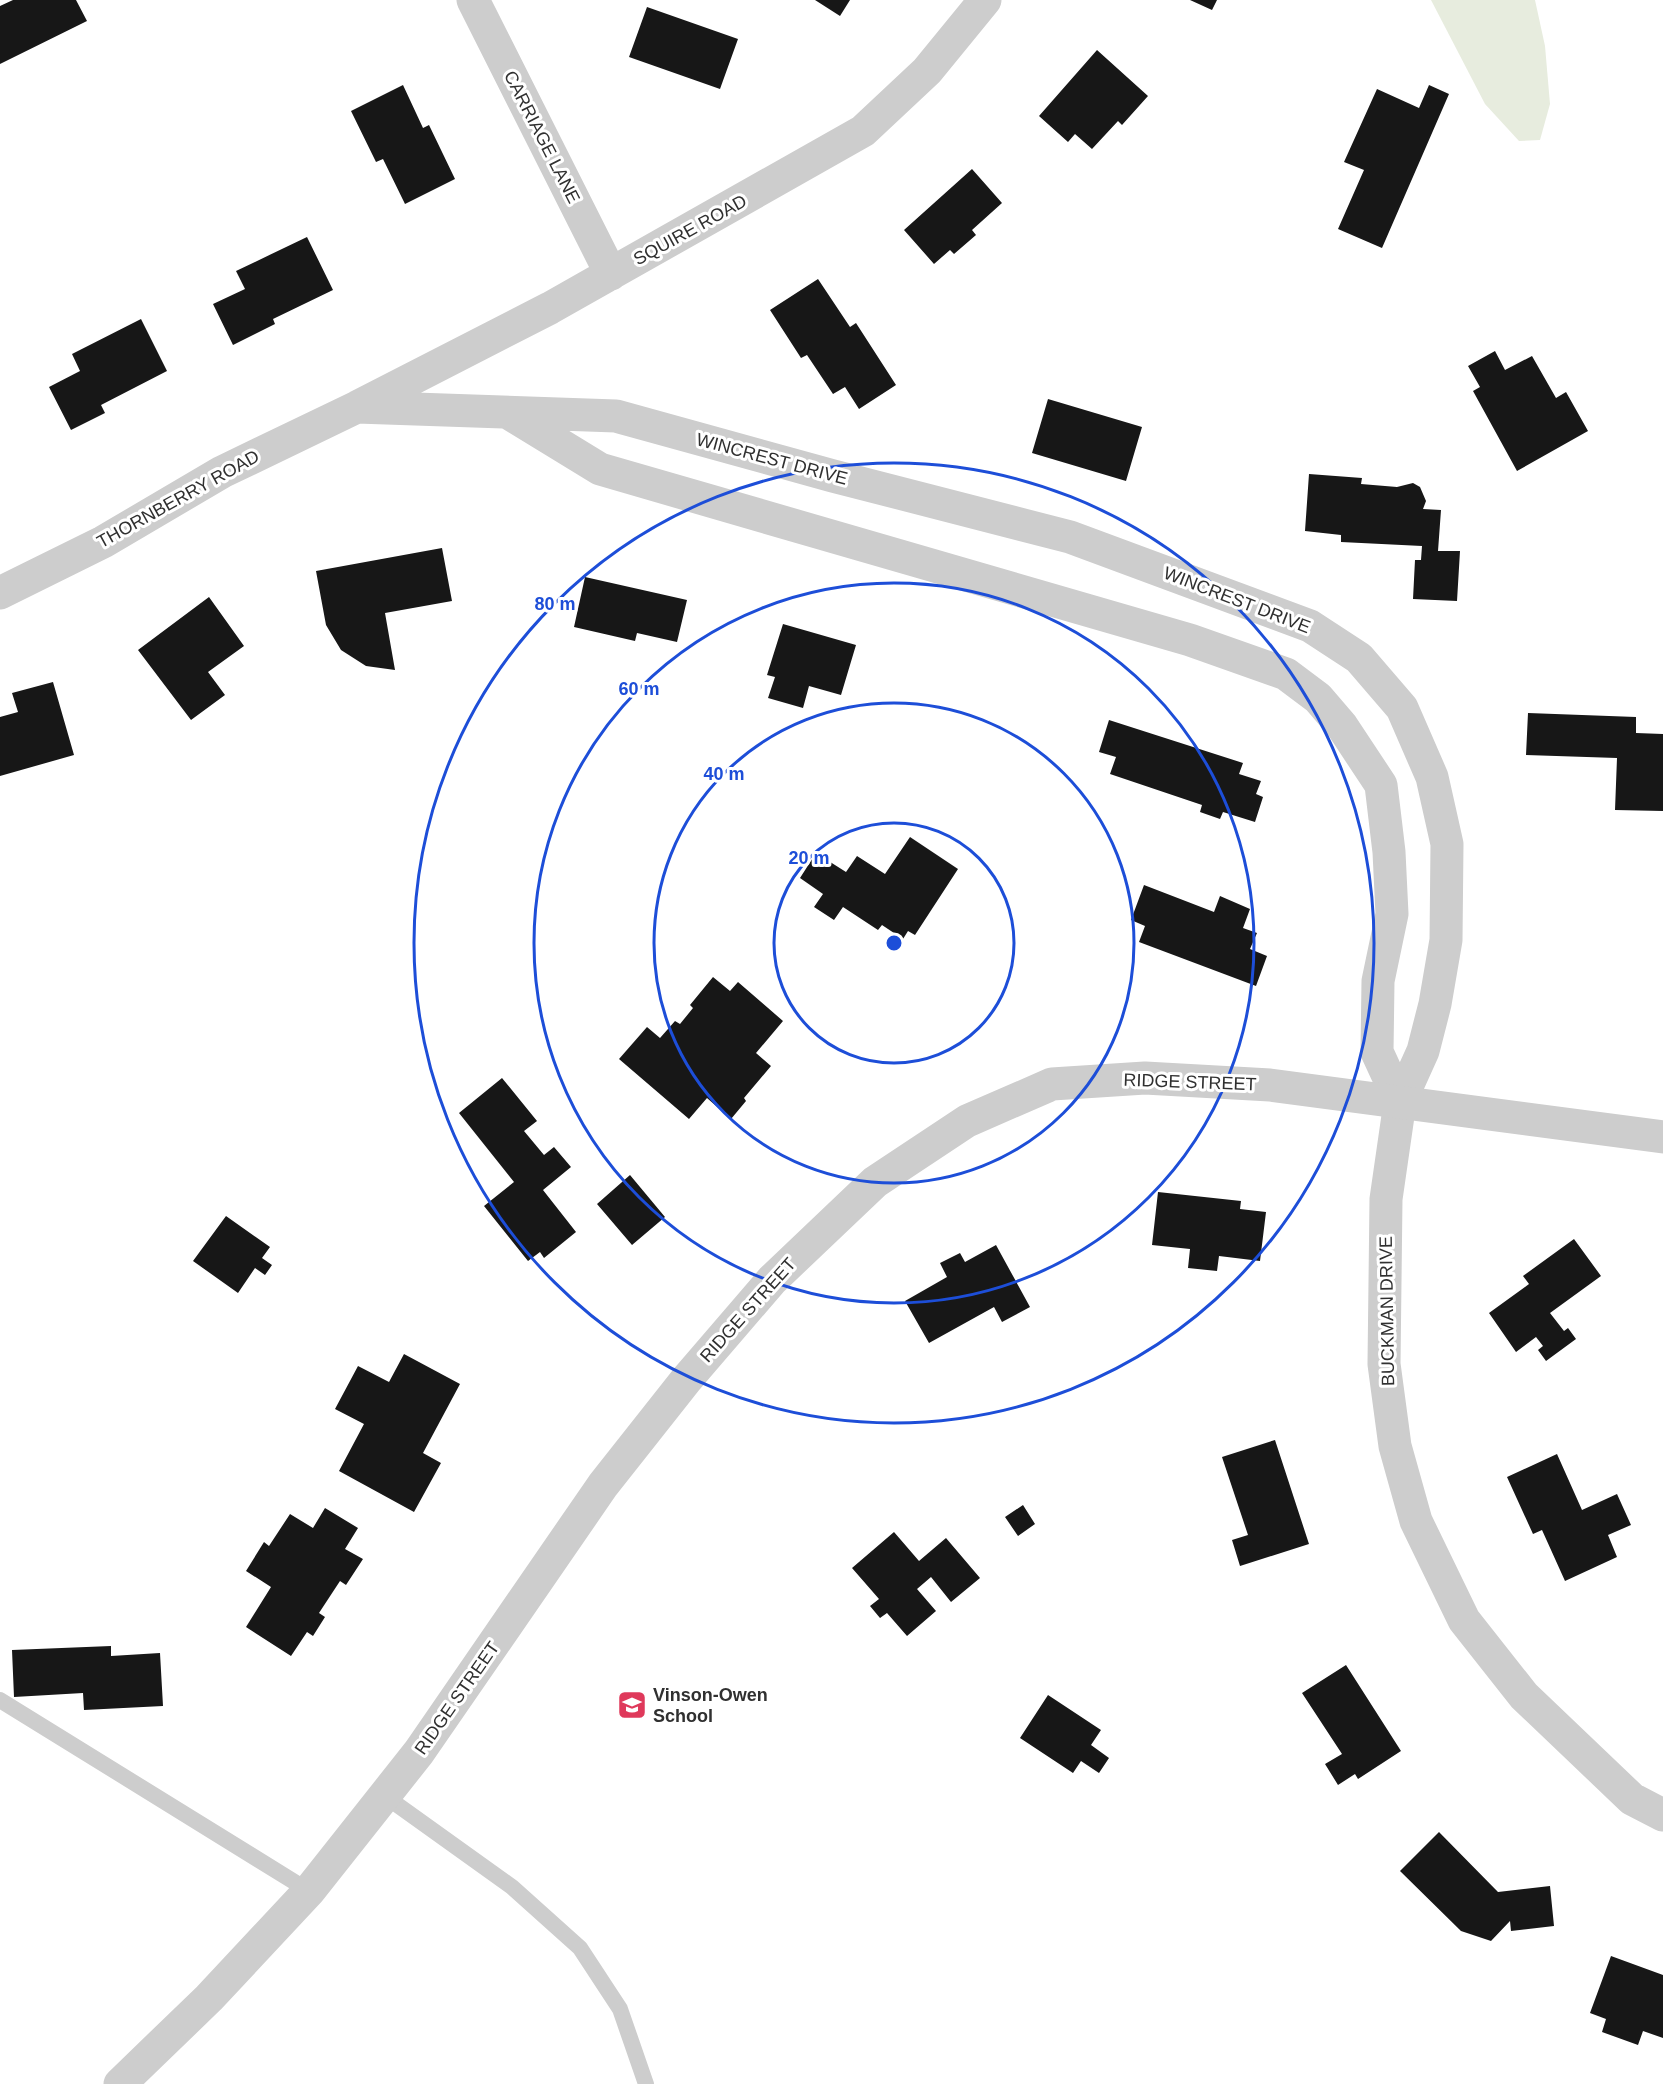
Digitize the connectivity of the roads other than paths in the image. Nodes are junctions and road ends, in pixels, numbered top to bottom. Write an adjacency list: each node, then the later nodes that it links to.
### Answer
1 (473, 0): 3 (street, CARRIAGE LANE)
2 (984, 0): 3 (street, SQUIRE ROAD)
3 (611, 274): 4 (street, SQUIRE ROAD)
4 (357, 407): 5 (street, WINCREST DRIVE); 6 (street, THORNBERRY ROAD)
5 (508, 413): 7 (street, WINCREST DRIVE); 7 (street, WINCREST DRIVE)
6 (0, 593)
7 (1400, 1102): 8 (street, RIDGE STREET); 10 (street, RIDGE STREET); 11 (street, BUCKMAN DRIVE)
8 (1663, 1137)
9 (0, 1700): 12 (lane)
10 (385, 1796): 12 (street, RIDGE STREET); 14 (lane)
11 (1663, 1815)
12 (309, 1891): 13 (street, RIDGE STREET)
13 (120, 2084)
14 (646, 2084)

